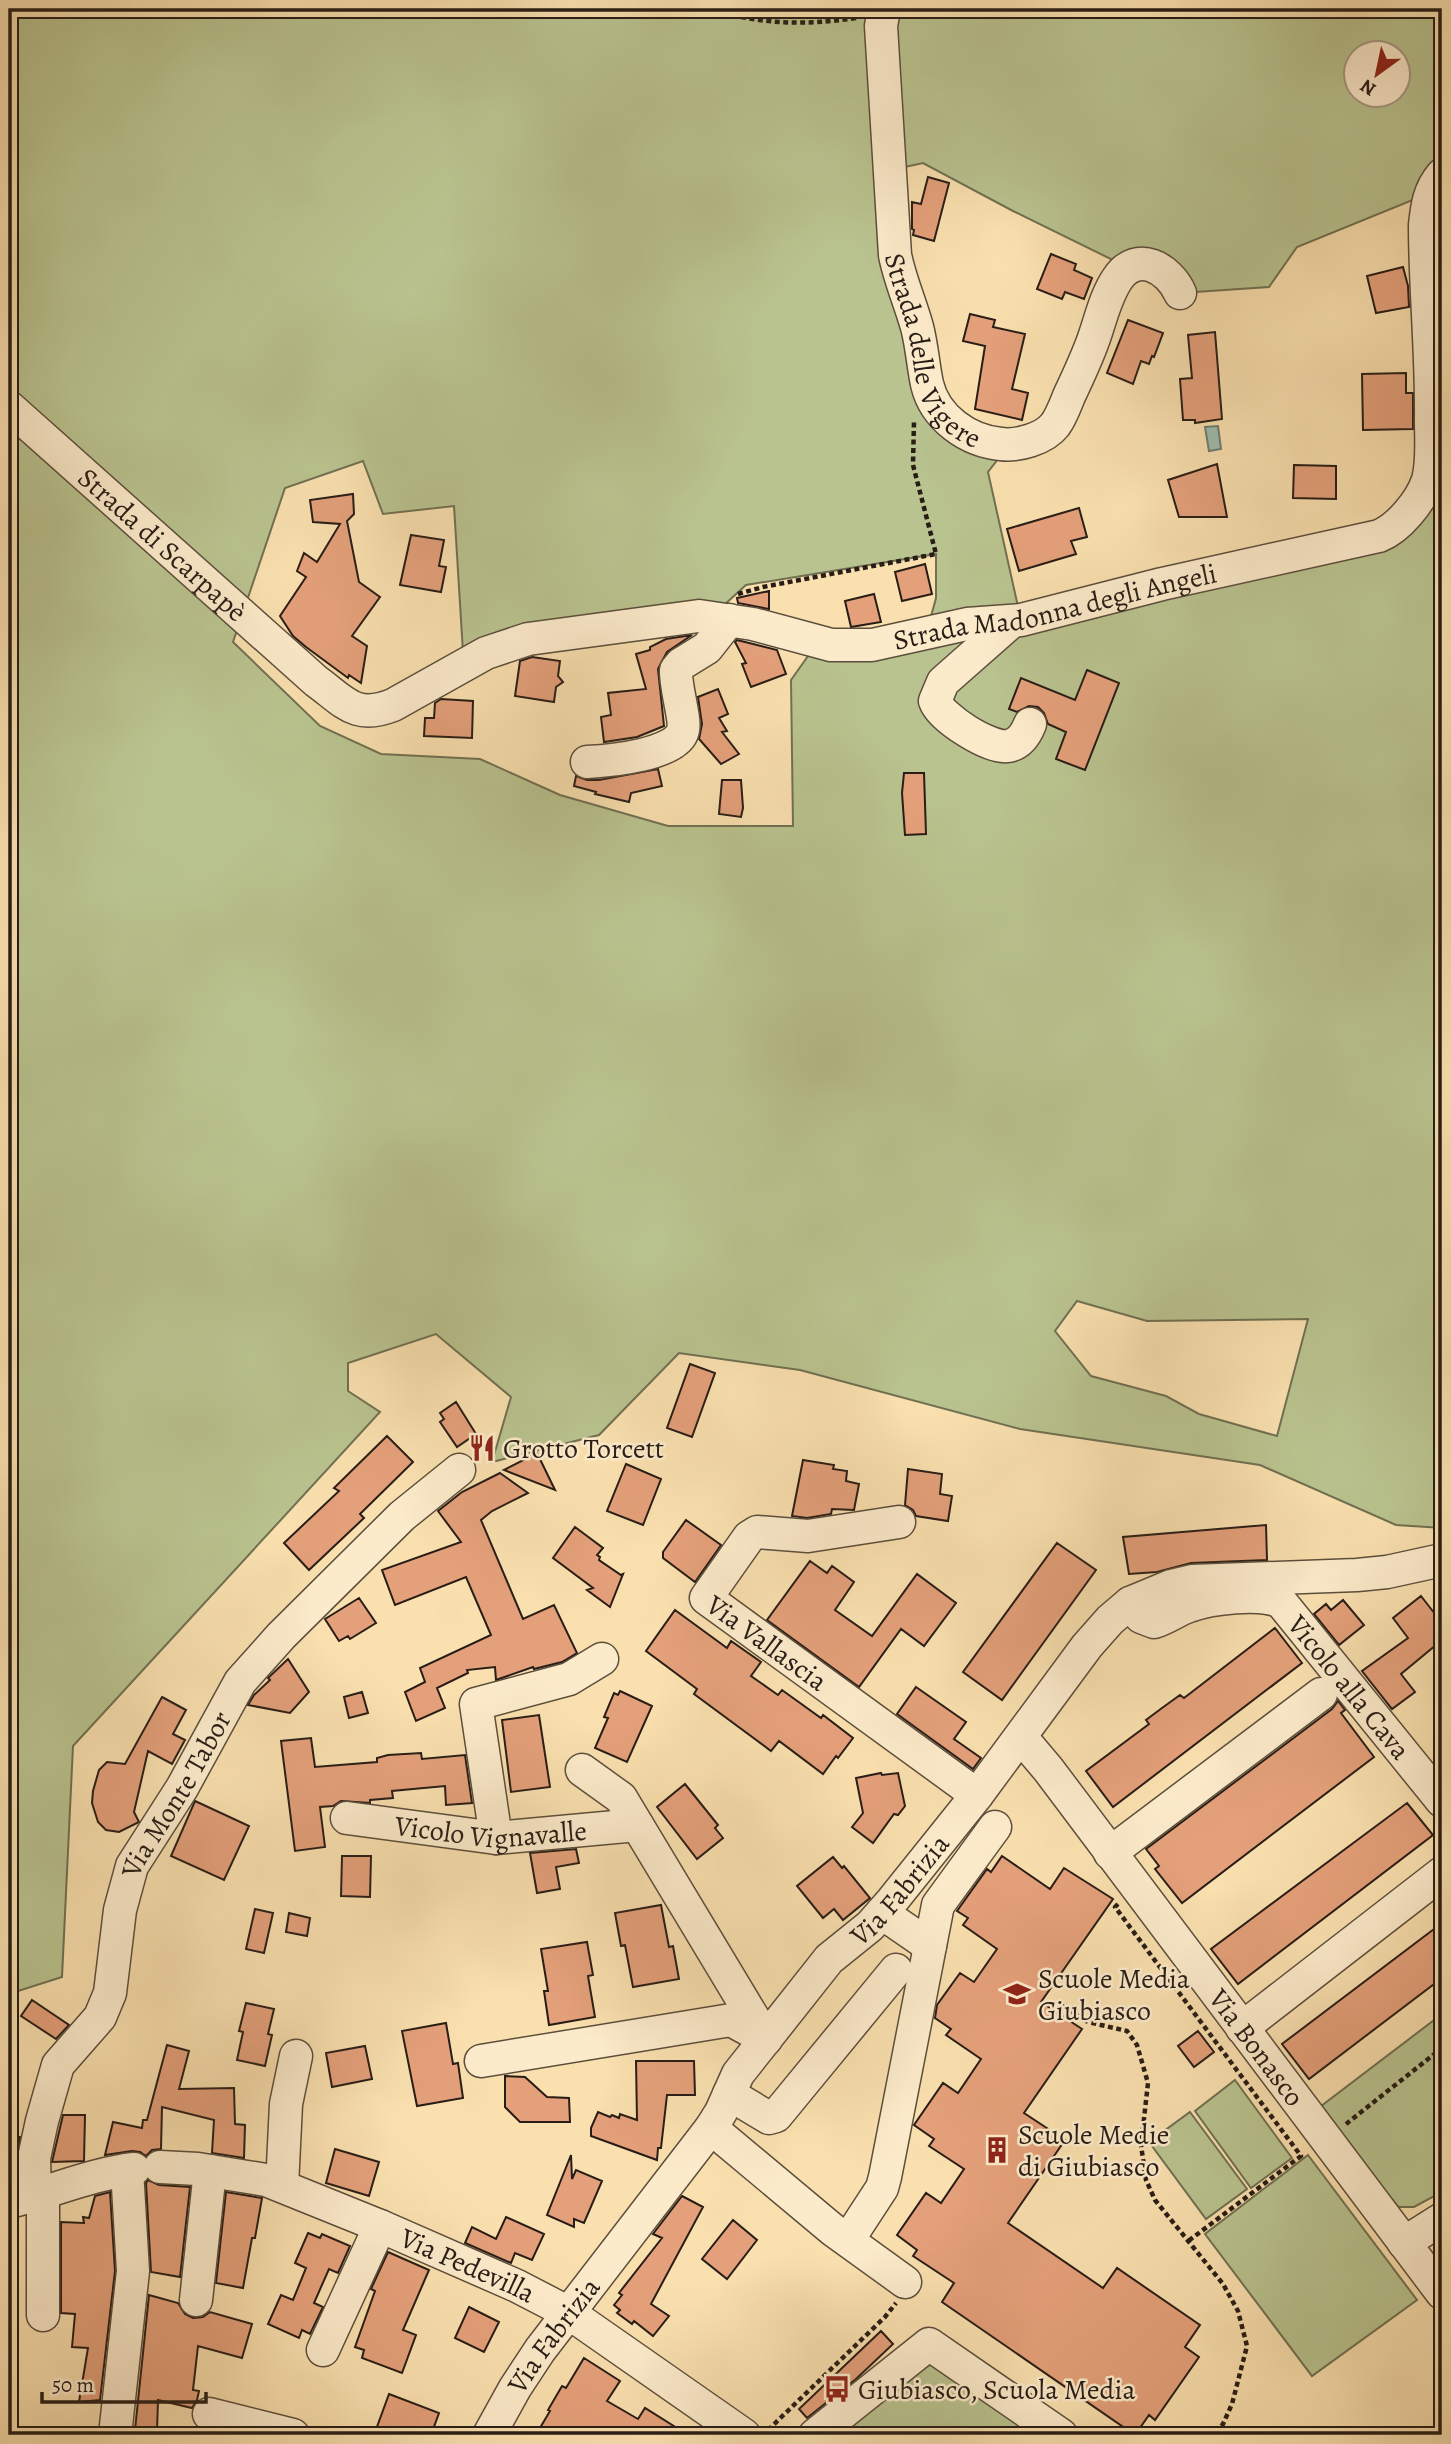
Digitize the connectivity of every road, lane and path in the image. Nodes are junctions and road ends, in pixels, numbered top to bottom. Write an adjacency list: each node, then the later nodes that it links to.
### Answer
1 (708, 9): 2 (path)
2 (883, 11): 6 (street, Strada delle Vigere)
3 (1442, 175): 4 (street, Strada Madonna degli Angeli)
4 (1434, 268): 9 (street, Strada Madonna degli Angeli)
5 (1180, 293): 6 (street, Strada delle Vigere)
6 (928, 385): 8 (path)
7 (9, 407): 10 (street, Strada di Scarpapè)
8 (721, 618): 9 (street, Strada Madonna degli Angeli); 10 (street, Strada Madonna degli Angeli); 12 (street)
9 (1011, 622): 11 (street)
10 (364, 712)
11 (1030, 724)
12 (587, 762)
13 (459, 1470): 45 (street, Via Monte Tabor)
14 (899, 1522): 21 (street, Via Vallascia)
15 (1442, 1560): 16 (street, Via Fabrizia)
16 (1130, 1603): 19 (street, Via Fabrizia); 22 (street, Vicolo alla Cava)
17 (602, 1659): 26 (street)
18 (1321, 1694): 27 (street)
19 (1021, 1737): 21 (street, Via Fabrizia); 27 (street, Via Bonasco)
20 (582, 1770): 24 (street, Vicolo Vignavalle)
21 (977, 1795): 30 (street, Via Fabrizia)
22 (1442, 1801)
23 (347, 1818): 26 (street, Vicolo Vignavalle)
24 (637, 1825): 26 (street, Vicolo Vignavalle); 35 (street, Vicolo Vignavalle)
25 (995, 1828): 31 (street)
26 (496, 1838)
27 (1110, 1853): 29 (street, Via Bonasco)
28 (1442, 1873): 34 (street)
29 (1137, 1888): 34 (street, Via Bonasco); 49 (path)
30 (882, 1913): 31 (street); 35 (street, Via Fabrizia)
31 (930, 1946): 48 (street)
32 (896, 1970): 39 (street)
33 (1062, 2006): 49 (path)
34 (1242, 2028): 41 (street, Via Bonasco)
35 (766, 2039): 38 (street); 39 (street, Via Fabrizia)
36 (1442, 2048): 41 (path)
37 (296, 2056): 44 (street)
38 (481, 2061)
39 (729, 2094): 40 (street, Via Fabrizia)
40 (711, 2128): 48 (street); 54 (street, Via Fabrizia)
41 (1326, 2140): 50 (street, Via Bonasco)
42 (140, 2168): 43 (street, Via Pedevilla); 45 (street, Via Pedevilla); 58 (street)
43 (210, 2171): 44 (street, Via Pedevilla); 53 (street)
44 (282, 2186): 47 (street, Via Pedevilla)
45 (29, 2197): 55 (street, Via Monte Tabor)
46 (1442, 2219): 50 (street)
47 (380, 2226): 54 (street, Via Pedevilla); 56 (street)
48 (848, 2241): 51 (street)
49 (1187, 2242): 65 (path)
50 (1404, 2243): 52 (street, Via Bonasco)
51 (905, 2282): 62 (path)
52 (1442, 2293)
53 (196, 2300)
54 (569, 2313): 60 (street, Via Fabrizia); 61 (street, Via Pedevilla)
55 (43, 2315)
56 (323, 2350)
57 (209, 2414): 59 (street)
58 (116, 2435)
59 (293, 2435)
60 (489, 2435)
61 (744, 2435)
62 (762, 2435)
63 (815, 2435): 64 (street)
64 (1061, 2435)
65 (1214, 2435)

